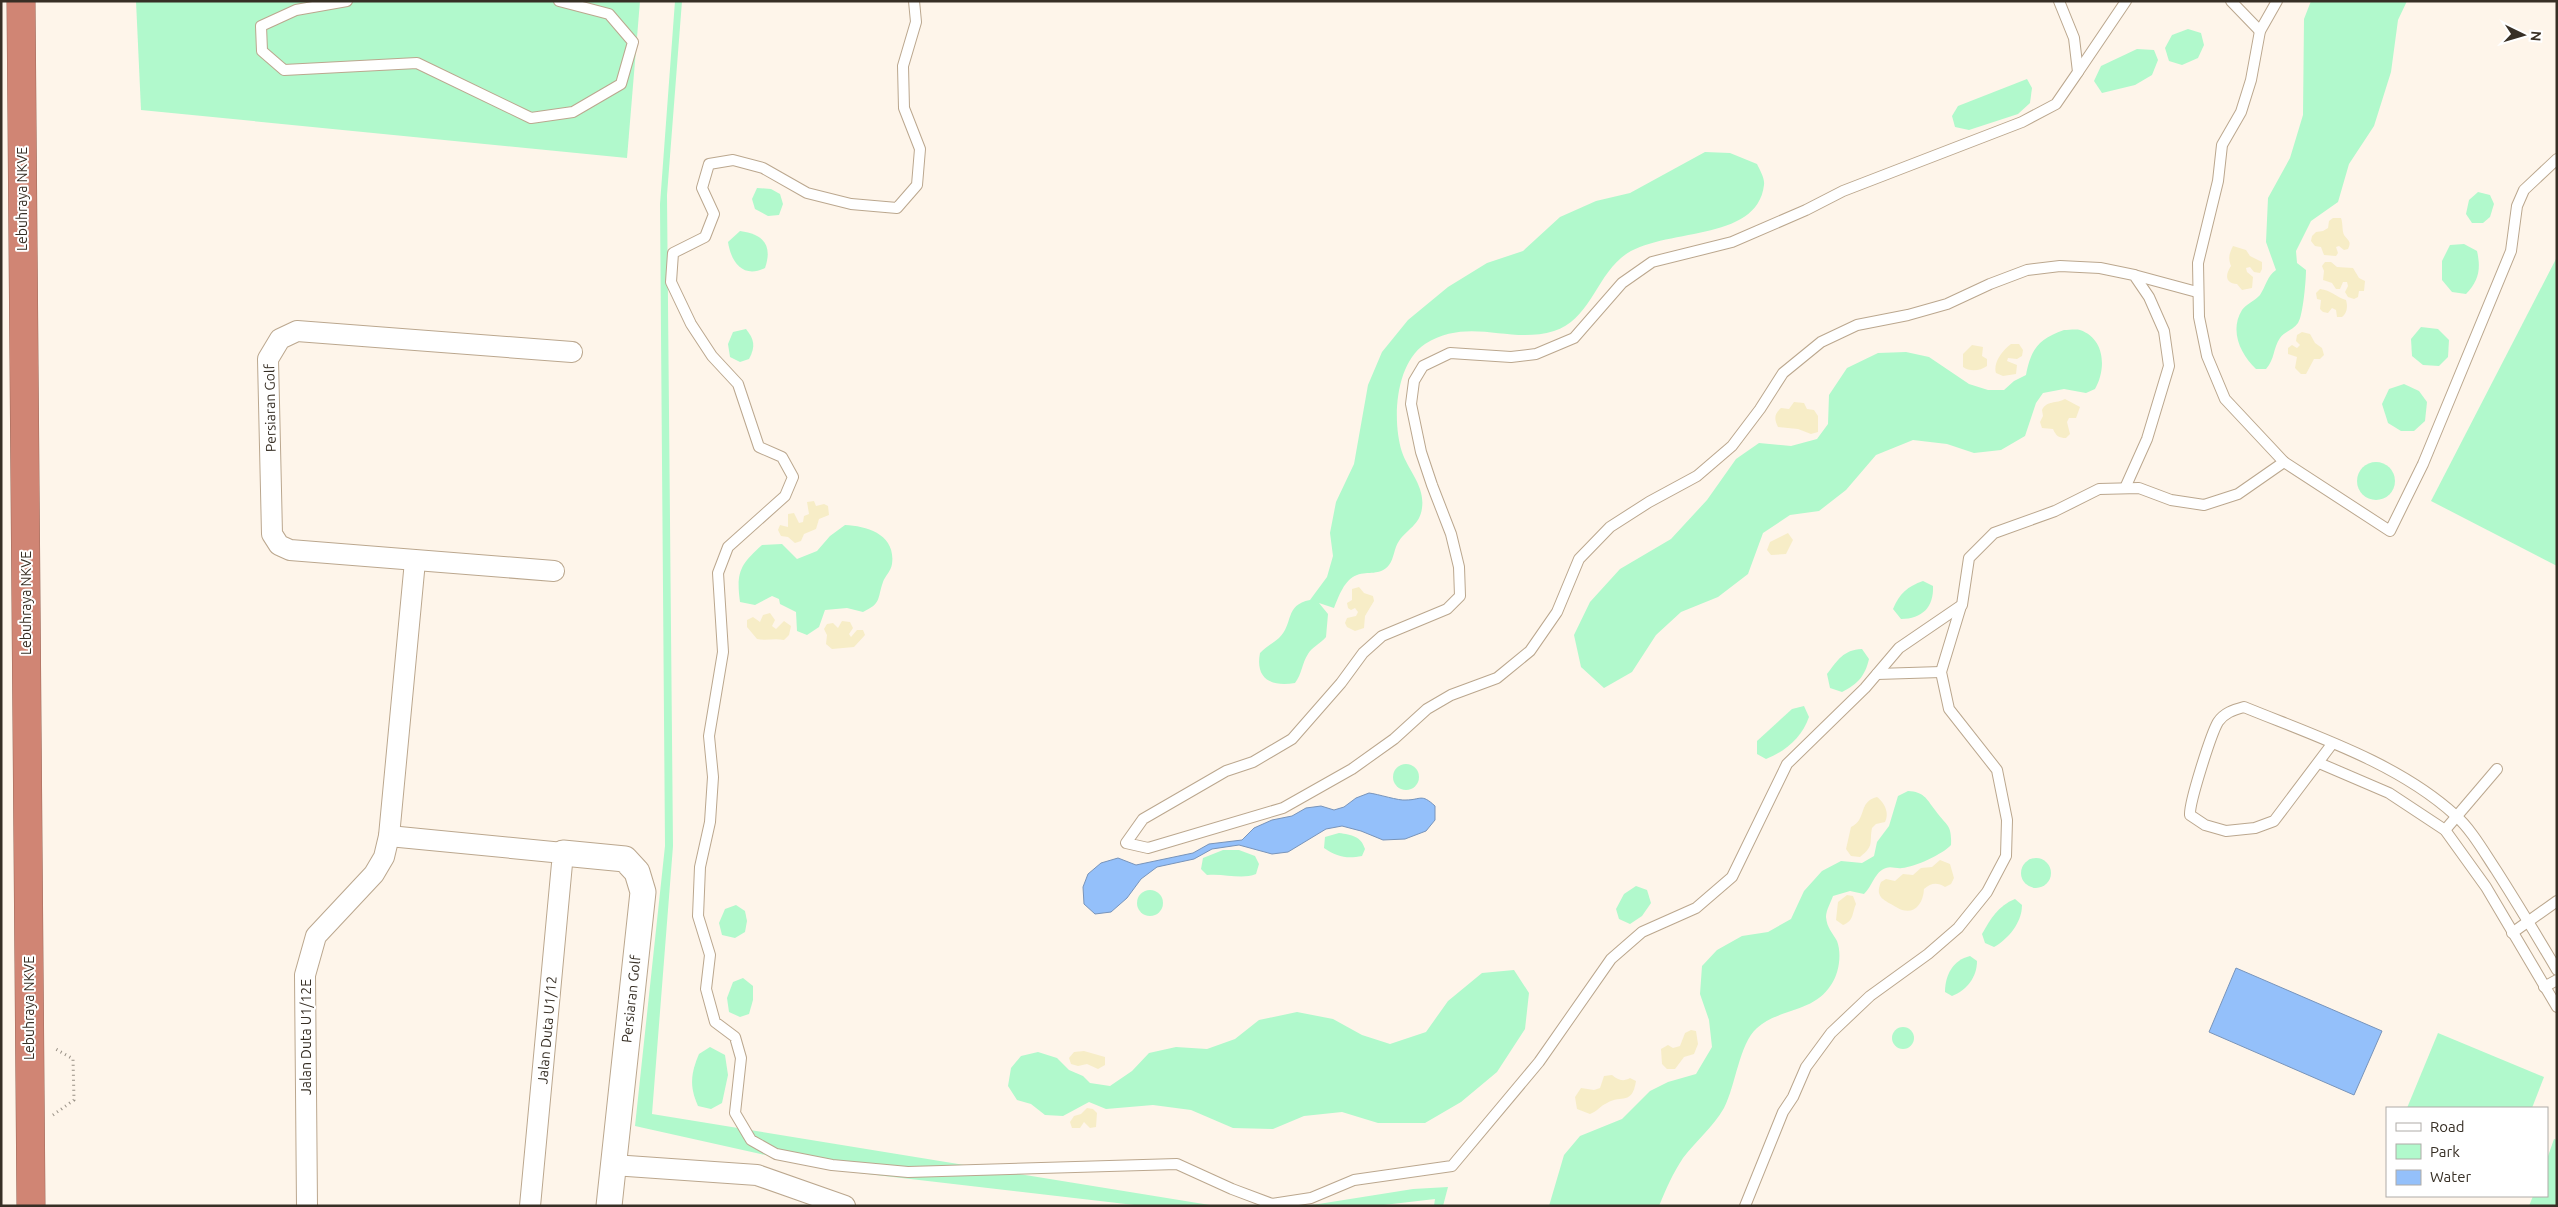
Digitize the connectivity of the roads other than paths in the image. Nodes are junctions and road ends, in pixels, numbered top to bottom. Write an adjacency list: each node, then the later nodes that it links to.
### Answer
1 (21, 1): 37 (highway, Lebuhraya NKVE)
2 (348, 1): 3 (lane)
3 (559, 1)
4 (914, 1): 21 (lane)
5 (2059, 1): 10 (lane)
6 (2126, 1): 10 (lane)
7 (2231, 1): 9 (lane)
8 (2277, 1): 9 (lane)
9 (2260, 32): 13 (lane)
10 (2078, 72): 12 (lane)
11 (2557, 159): 15 (lane)
12 (2134, 275): 13 (lane); 16 (lane)
13 (2197, 292): 15 (lane)
14 (572, 352): 17 (street, Persiaran Golf)
15 (2284, 462): 16 (lane)
16 (2126, 488): 19 (lane)
17 (416, 561): 18 (street, Persiaran Golf); 27 (street)
18 (554, 571)
19 (1962, 605): 20 (lane); 21 (lane)
20 (1941, 672): 21 (lane); 42 (lane)
21 (1877, 674)
22 (2332, 744): 23 (lane); 23 (lane); 25 (lane)
23 (2319, 763): 26 (lane)
24 (2497, 768): 25 (lane)
25 (2456, 816): 26 (lane); 30 (lane)
26 (2445, 830): 31 (lane)
27 (389, 836): 28 (street); 38 (street, Jalan Duta U1/12E)
28 (563, 853): 36 (street, Persiaran Golf); 39 (street, Jalan Duta U1/12)
29 (2557, 901): 30 (lane)
30 (2530, 922): 31 (lane); 32 (lane)
31 (2512, 933): 34 (lane)
32 (2557, 970)
33 (2557, 980): 34 (lane)
34 (2544, 987): 35 (lane)
35 (2557, 1007)
36 (613, 1165): 40 (street, Persiaran Golf); 41 (street)
37 (31, 1206)
38 (307, 1206)
39 (530, 1206)
40 (609, 1206)
41 (845, 1206)
42 (1745, 1206)

